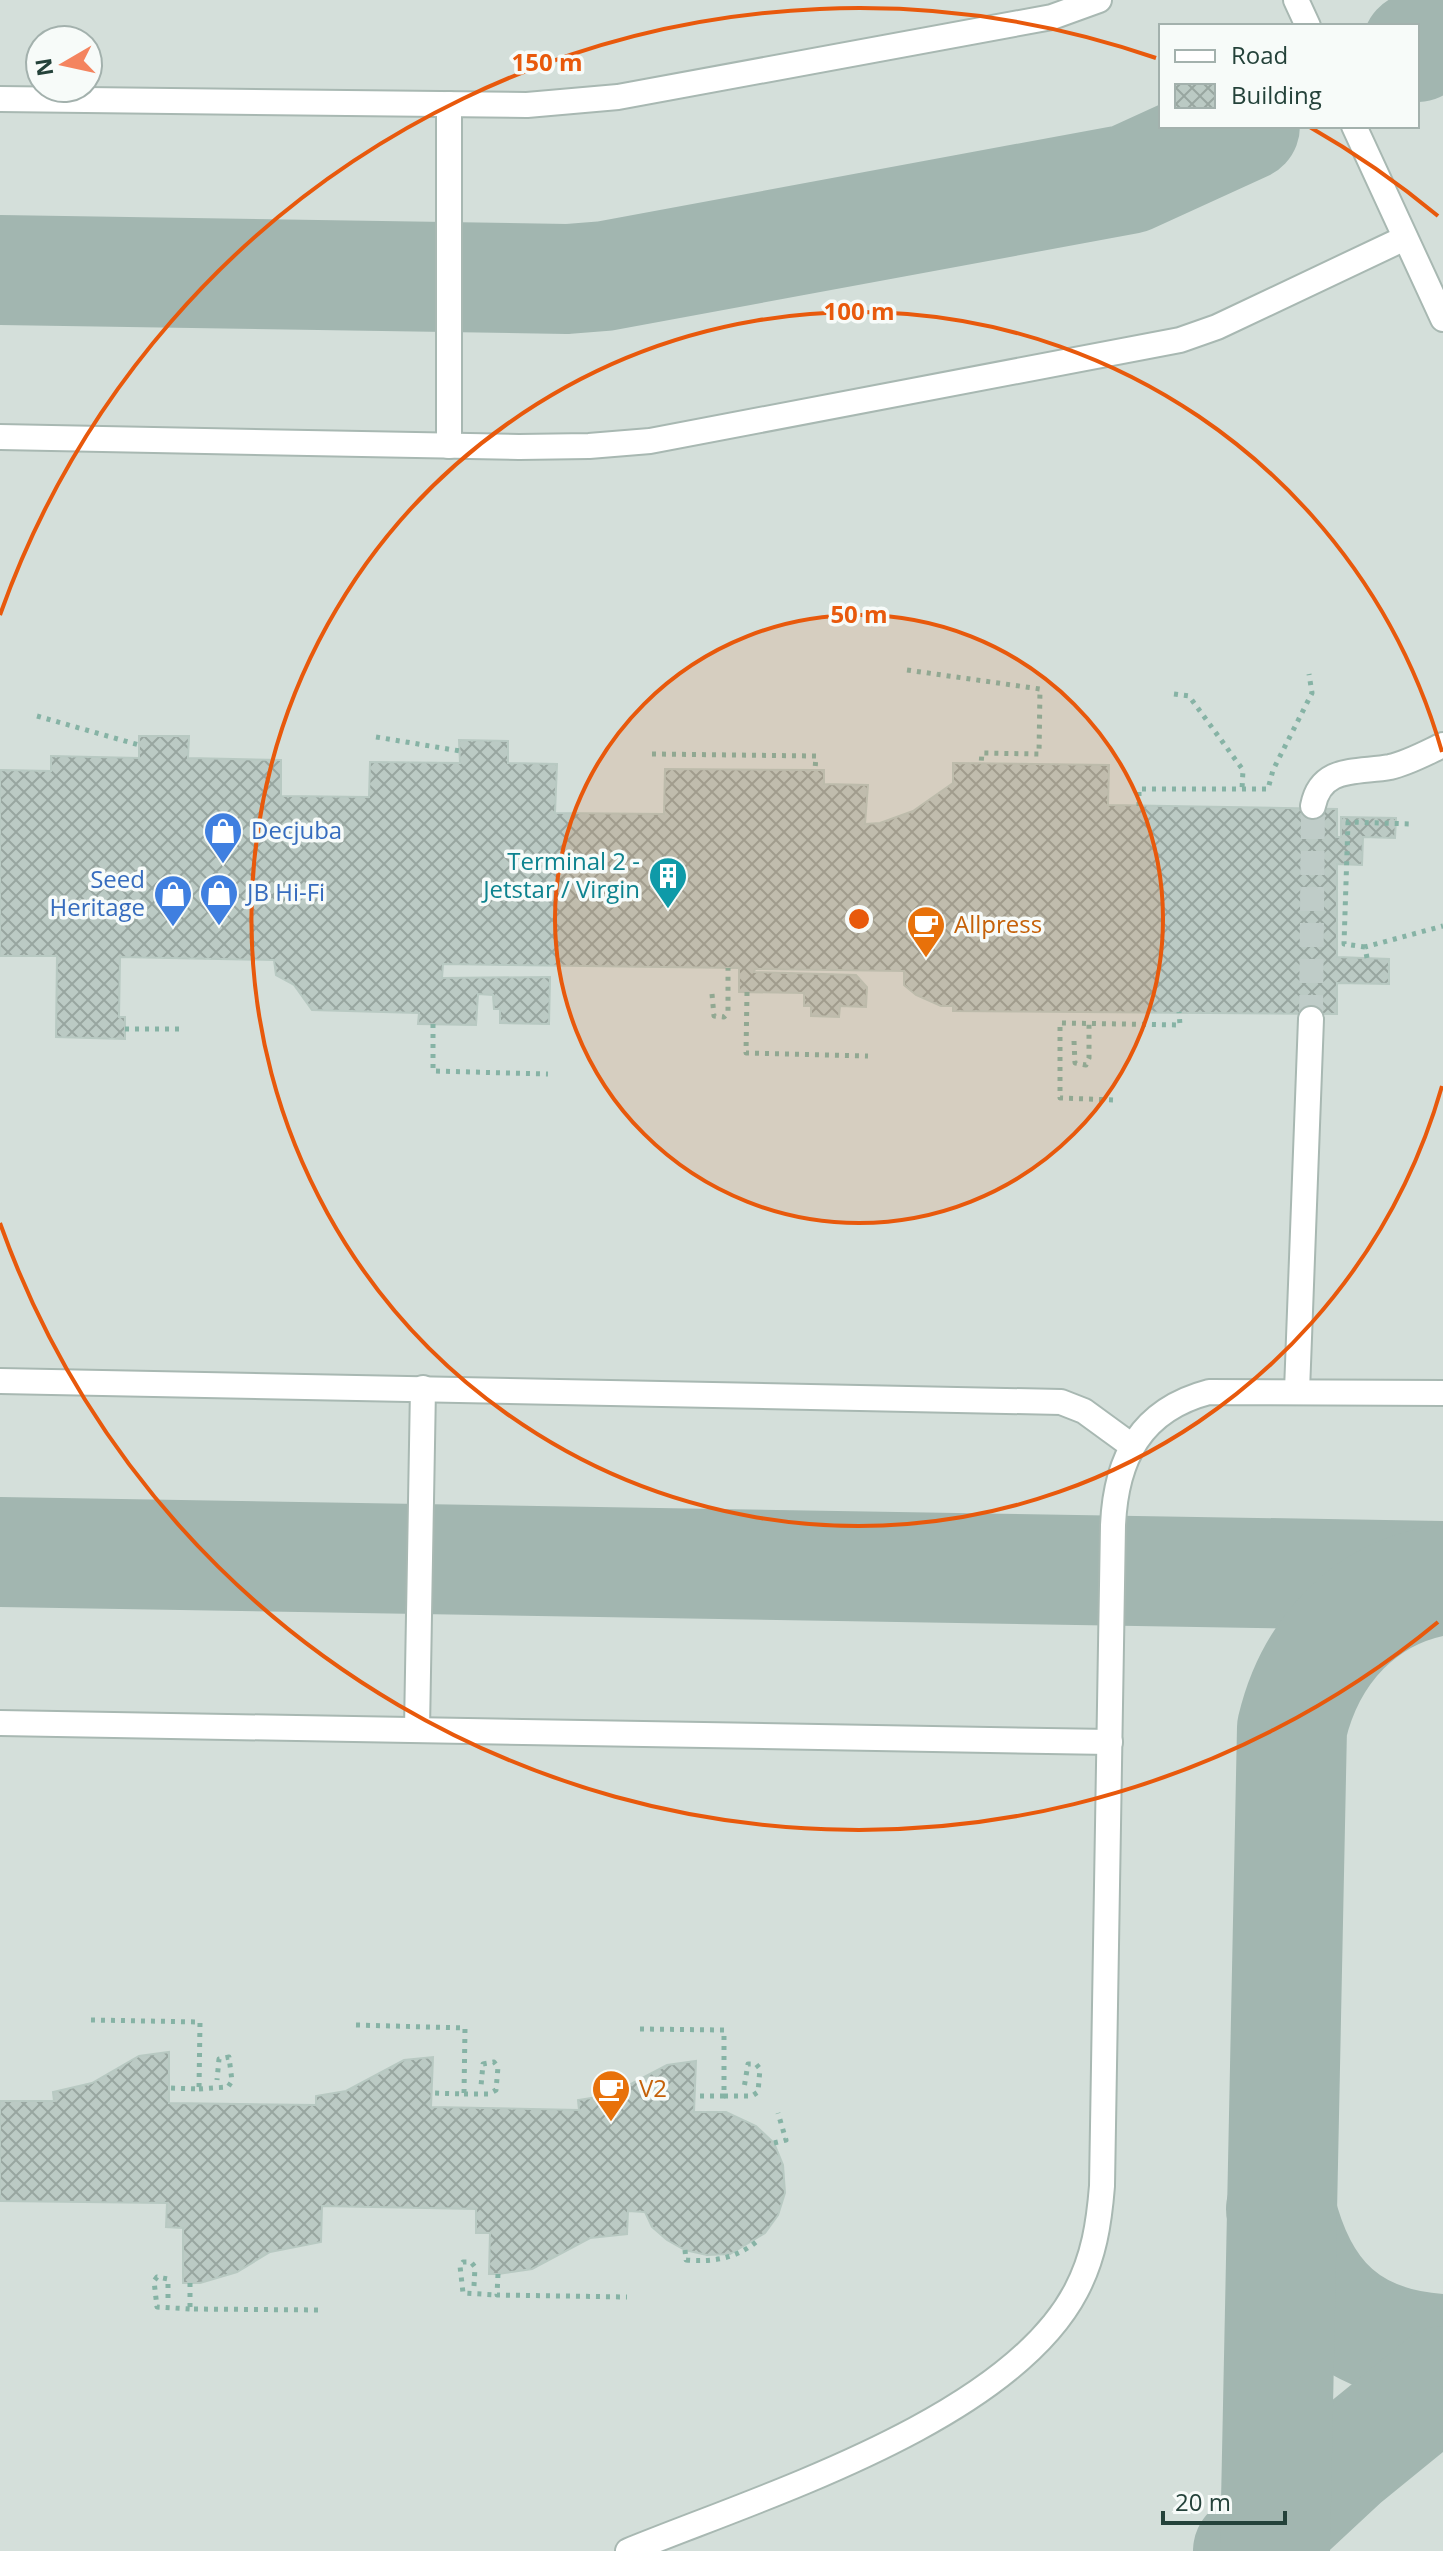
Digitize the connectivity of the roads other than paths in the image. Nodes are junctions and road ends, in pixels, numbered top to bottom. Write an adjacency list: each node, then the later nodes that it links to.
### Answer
1 (1099, 0): 5 (lane)
2 (1296, 0): 3 (lane)
3 (1307, 24)
4 (0, 99): 5 (lane)
5 (449, 104): 10 (lane)
6 (1355, 128): 7 (lane)
7 (1405, 238): 8 (lane); 10 (lane)
8 (1443, 319)
9 (0, 437): 10 (lane)
10 (449, 446)
11 (1443, 745): 12 (lane)
12 (1313, 806)
13 (1311, 1019): 16 (lane)
14 (0, 1381): 15 (lane)
15 (423, 1388): 18 (lane); 20 (lane)
16 (1297, 1391): 17 (lane); 18 (lane)
17 (1443, 1393)
18 (1132, 1446): 21 (lane)
19 (0, 1723): 20 (lane)
20 (417, 1729): 21 (lane)
21 (1110, 1742): 22 (lane)
22 (628, 2551)

